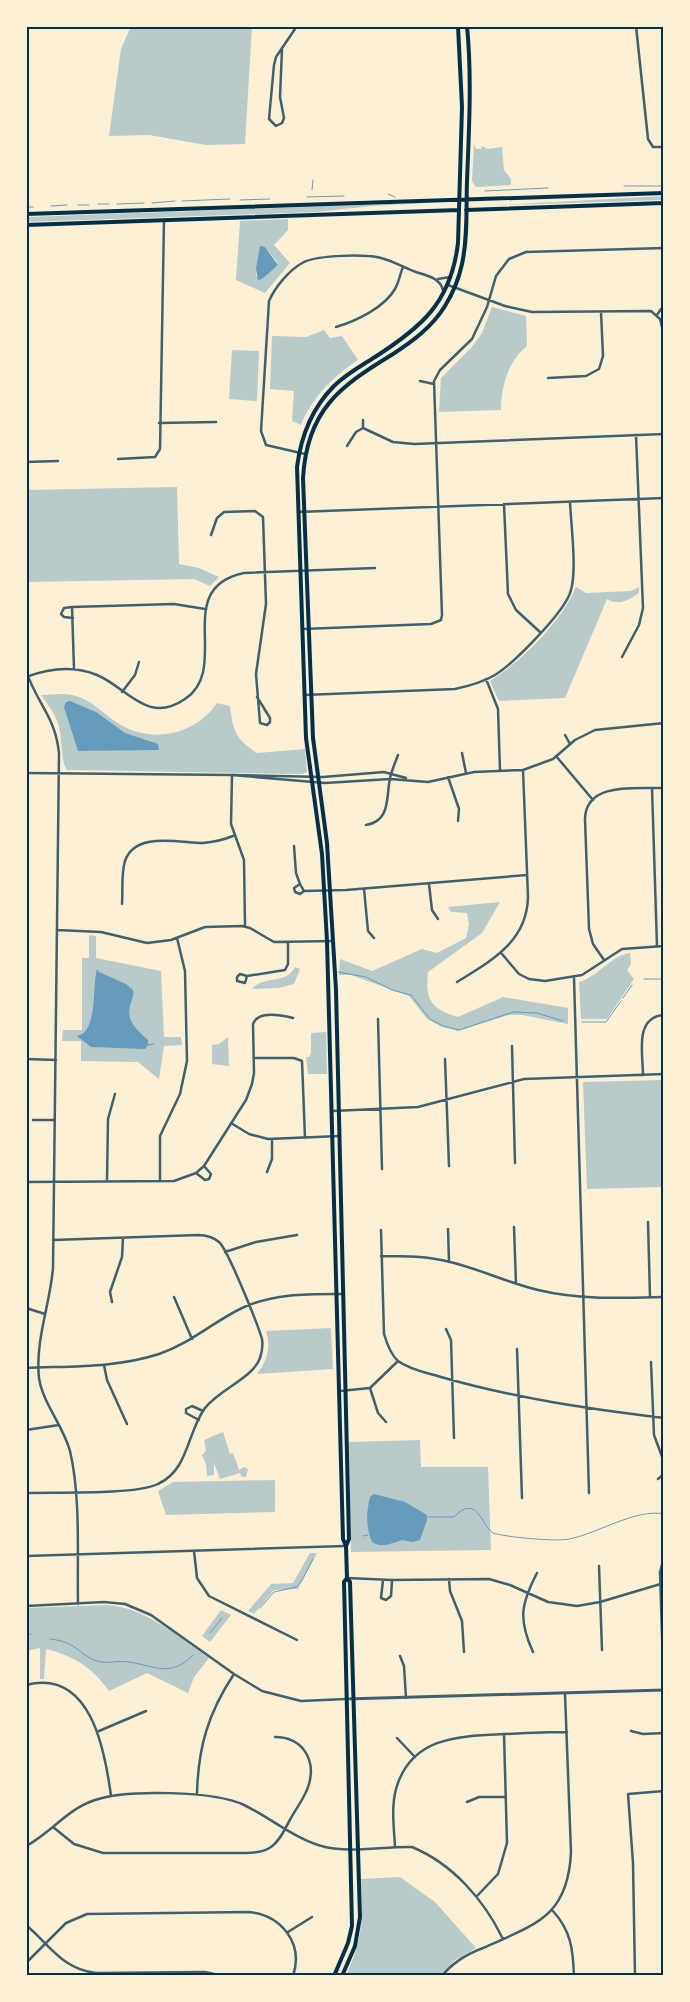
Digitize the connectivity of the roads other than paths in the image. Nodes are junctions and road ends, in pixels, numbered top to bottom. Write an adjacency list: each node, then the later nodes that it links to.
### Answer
1 (28, 26): 6 (street)
2 (297, 26): 7 (street)
3 (458, 26): 10 (main road)
4 (467, 26): 11 (main road)
5 (636, 26): 8 (street)
6 (26, 35)
7 (282, 49): 7 (street)
8 (664, 147)
9 (664, 193): 11 (main road)
10 (459, 199): 11 (main road); 13 (main road); 15 (main road)
11 (466, 199): 14 (main road)
12 (664, 203): 14 (main road)
13 (458, 210): 14 (main road); 16 (main road); 20 (main road)
14 (466, 210): 23 (main road)
15 (26, 214)
16 (164, 220): 17 (main road); 38 (street)
17 (26, 225)
18 (664, 248): 25 (street)
19 (403, 267): 21 (street); 29 (street); 44 (street)
20 (452, 275): 21 (street); 22 (main road)
21 (437, 279): 24 (street)
22 (448, 285): 23 (street); 24 (main road)
23 (455, 287): 25 (street); 45 (main road)
24 (444, 294): 44 (main road)
25 (489, 300): 27 (street); 35 (street)
26 (661, 309): 28 (street)
27 (601, 312): 28 (street); 31 (street)
28 (657, 315): 30 (street)
29 (336, 327)
30 (664, 335)
31 (598, 370): 32 (street); 33 (street)
32 (602, 373)
33 (548, 378)
34 (420, 381): 35 (street)
35 (434, 384): 42 (street)
36 (363, 420): 39 (street)
37 (216, 422): 38 (street)
38 (160, 423): 46 (street)
39 (362, 429): 42 (street); 43 (street)
40 (636, 434): 41 (street); 42 (street); 50 (street)
41 (664, 434)
42 (436, 443): 53 (street)
43 (347, 446)
44 (299, 452): 45 (street); 54 (main road)
45 (305, 454): 55 (main road)
46 (118, 459)
47 (58, 461): 48 (street)
48 (26, 462)
49 (664, 498): 50 (street)
50 (638, 499): 51 (street); 67 (street)
51 (570, 502): 52 (street); 66 (street)
52 (504, 504): 53 (street); 66 (street)
53 (438, 507): 55 (street); 65 (street)
54 (297, 512): 55 (street); 58 (main road)
55 (304, 512): 59 (main road)
56 (211, 535): 60 (street)
57 (375, 568): 59 (street)
58 (300, 571): 59 (street); 60 (street); 64 (main road)
59 (306, 571): 65 (main road)
60 (265, 572): 62 (street); 76 (street)
61 (72, 607): 62 (street); 63 (street); 63 (street)
62 (205, 609): 73 (street)
63 (73, 618): 69 (street)
64 (302, 629): 65 (street); 74 (main road)
65 (307, 629): 75 (main road)
66 (540, 632): 72 (street)
67 (622, 657)
68 (139, 662): 73 (street)
69 (74, 669): 71 (street); 73 (street)
70 (26, 670): 71 (street)
71 (27, 676): 86 (street)
72 (486, 679): 75 (street); 84 (street)
73 (122, 692)
74 (304, 695): 75 (street); 90 (main road)
75 (310, 695): 91 (main road)
76 (257, 697): 76 (street)
77 (664, 723): 79 (street)
78 (565, 735): 79 (street)
79 (570, 744): 82 (street)
80 (462, 752): 88 (street)
81 (398, 755): 87 (street)
82 (556, 756): 83 (street); 99 (street)
83 (524, 770): 84 (street); 104 (street)
84 (500, 771): 88 (street)
85 (26, 773): 86 (street)
86 (60, 773): 89 (street); 114 (street)
87 (391, 773): 91 (street); 93 (street); 94 (street)
88 (466, 773): 92 (street)
89 (232, 775): 90 (street); 95 (street); 102 (street)
90 (311, 776): 91 (street); 95 (main road)
91 (317, 777): 96 (main road)
92 (448, 777): 94 (street); 100 (street)
93 (390, 779): 94 (street); 96 (street); 101 (street)
94 (408, 780)
95 (312, 782): 96 (street); 109 (main road)
96 (318, 782): 110 (main road)
97 (652, 788): 98 (street); 99 (street); 120 (street)
98 (664, 788)
99 (593, 800): 123 (street)
100 (458, 821)
101 (366, 825)
102 (233, 836): 111 (street); 113 (street)
103 (294, 846): 105 (street)
104 (527, 876): 106 (street); 122 (street)
105 (300, 884): 108 (street); 108 (street)
106 (430, 884): 107 (street); 112 (street)
107 (364, 889): 110 (street); 116 (street)
108 (304, 890): 109 (street)
109 (324, 891): 110 (street); 118 (main road)
110 (330, 891): 117 (main road)
111 (122, 904)
112 (438, 919)
113 (245, 926): 115 (street); 119 (street)
114 (57, 930): 115 (street); 134 (street)
115 (177, 938): 160 (street)
116 (374, 938)
117 (333, 940): 118 (street); 143 (main road)
118 (327, 941): 119 (street); 142 (main road)
119 (288, 942): 124 (street)
120 (656, 946): 121 (street); 123 (street)
121 (664, 946)
122 (502, 954): 125 (street); 126 (street)
123 (604, 960): 125 (street)
124 (247, 976): 124 (street)
125 (574, 978): 137 (street)
126 (457, 982)
127 (664, 1015): 136 (street)
128 (293, 1018): 131 (street)
129 (378, 1019): 141 (street)
130 (512, 1046): 138 (street)
131 (254, 1058): 146 (street); 149 (street)
132 (26, 1059): 134 (street)
133 (445, 1059): 140 (street)
134 (56, 1060): 145 (street)
135 (664, 1074): 136 (street)
136 (643, 1075): 137 (street)
137 (577, 1077): 138 (street); 175 (street)
138 (513, 1081): 140 (street); 151 (street)
139 (114, 1094): 159 (street)
140 (448, 1100): 141 (street); 153 (street)
141 (380, 1110): 143 (street); 154 (street)
142 (333, 1111): 143 (street); 147 (main road)
143 (339, 1111): 148 (main road)
144 (34, 1120): 145 (street)
145 (55, 1120): 158 (street)
146 (231, 1123): 150 (street); 152 (street)
147 (334, 1136): 148 (street); 149 (street); 172 (main road)
148 (340, 1136): 173 (main road)
149 (305, 1138): 150 (street)
150 (272, 1139): 155 (street)
151 (515, 1164)
152 (204, 1166): 156 (street); 156 (street)
153 (448, 1166)
154 (382, 1169)
155 (267, 1172)
156 (196, 1173): 160 (street)
157 (26, 1182): 158 (street)
158 (54, 1182): 159 (street); 167 (street)
159 (107, 1182): 160 (street)
160 (160, 1182)
161 (648, 1222): 176 (street)
162 (514, 1227): 171 (street)
163 (448, 1229): 170 (street)
164 (381, 1230): 169 (street)
165 (297, 1234): 168 (street)
166 (123, 1238): 167 (street); 168 (street); 178 (street)
167 (53, 1240): 181 (street)
168 (225, 1252): 179 (street)
169 (381, 1256): 170 (street); 185 (street)
170 (449, 1261): 171 (street)
171 (516, 1284): 175 (street)
172 (337, 1294): 173 (street); 179 (street); 193 (main road)
173 (343, 1294): 192 (main road)
174 (174, 1297): 183 (street)
175 (583, 1297): 176 (street); 195 (street)
176 (650, 1297): 177 (street)
177 (664, 1297)
178 (112, 1302)
179 (248, 1305): 183 (street); 196 (street)
180 (26, 1308): 181 (street)
181 (45, 1314): 188 (street)
182 (446, 1329): 190 (street)
183 (192, 1339): 187 (street)
184 (517, 1349): 194 (street)
185 (398, 1361): 190 (street); 191 (street)
186 (651, 1362): 197 (street)
187 (104, 1365): 188 (street); 201 (street)
188 (39, 1367): 189 (street); 202 (street)
189 (26, 1368)
190 (452, 1380): 194 (street); 204 (street)
191 (370, 1388): 192 (street); 200 (street)
192 (346, 1390): 193 (street); 212 (main road)
193 (340, 1391): 212 (main road)
194 (518, 1396): 195 (street); 211 (street)
195 (586, 1408): 197 (street); 209 (street)
196 (204, 1411): 199 (street); 199 (street)
197 (653, 1417): 198 (street); 205 (street)
198 (664, 1418)
199 (199, 1420): 208 (street)
200 (386, 1422)
201 (127, 1424)
202 (60, 1425): 203 (street); 208 (street)
203 (26, 1430)
204 (454, 1438)
205 (664, 1462)
206 (664, 1474): 207 (street)
207 (658, 1479)
208 (75, 1491): 210 (street); 214 (street)
209 (588, 1492)
210 (26, 1493)
211 (522, 1498)
212 (346, 1546): 213 (street); 219 (main road)
213 (194, 1551): 214 (street); 228 (street)
214 (77, 1554): 215 (street); 226 (street)
215 (26, 1556)
216 (664, 1557): 223 (street)
217 (599, 1566): 225 (street)
218 (536, 1573): 224 (street)
219 (347, 1578): 221 (street); 239 (main road); 240 (main road)
220 (449, 1579): 222 (street); 224 (street); 230 (street)
221 (383, 1580): 222 (street); 222 (street)
222 (392, 1580)
223 (662, 1583): 225 (street); 235 (street)
224 (526, 1593): 225 (street); 231 (street)
225 (600, 1602): 229 (street)
226 (78, 1604): 227 (street); 233 (street)
227 (26, 1606)
228 (296, 1640)
229 (602, 1650)
230 (464, 1652)
231 (533, 1652)
232 (400, 1656): 238 (street)
233 (234, 1674): 239 (street); 251 (street)
234 (26, 1685): 242 (street)
235 (664, 1690): 236 (street); 237 (street)
236 (565, 1694): 238 (street); 244 (street)
237 (664, 1696)
238 (406, 1698): 240 (street)
239 (346, 1699): 240 (street); 259 (main road)
240 (352, 1699): 260 (main road)
241 (146, 1711): 242 (street)
242 (99, 1731): 252 (street)
243 (631, 1731): 246 (street)
244 (567, 1732): 245 (street); 262 (street)
245 (504, 1734): 249 (street); 253 (street)
246 (664, 1734)
247 (275, 1737): 256 (street)
248 (397, 1738): 249 (street)
249 (415, 1757): 258 (street)
250 (664, 1791): 277 (street)
251 (197, 1794): 252 (street); 256 (street)
252 (111, 1796): 255 (street)
253 (506, 1797): 254 (street); 261 (street)
254 (467, 1802)
255 (53, 1827): 256 (street); 257 (street)
256 (285, 1828): 259 (street)
257 (26, 1846)
258 (395, 1846): 260 (street); 261 (street)
259 (351, 1848): 260 (street); 273 (main road)
260 (357, 1848): 274 (main road)
261 (477, 1896): 266 (street)
262 (553, 1910): 266 (street); 276 (street)
263 (312, 1917): 265 (street)
264 (26, 1925): 267 (street)
265 (288, 1932): 267 (street); 272 (street)
266 (503, 1939): 275 (street)
267 (45, 1944): 268 (street); 269 (street)
268 (26, 1963)
269 (96, 1974): 270 (street)
270 (166, 1974): 271 (street)
271 (224, 1976)
272 (293, 1976)
273 (334, 1976)
274 (342, 1976)
275 (442, 1976)
276 (574, 1976)
277 (635, 1976)

